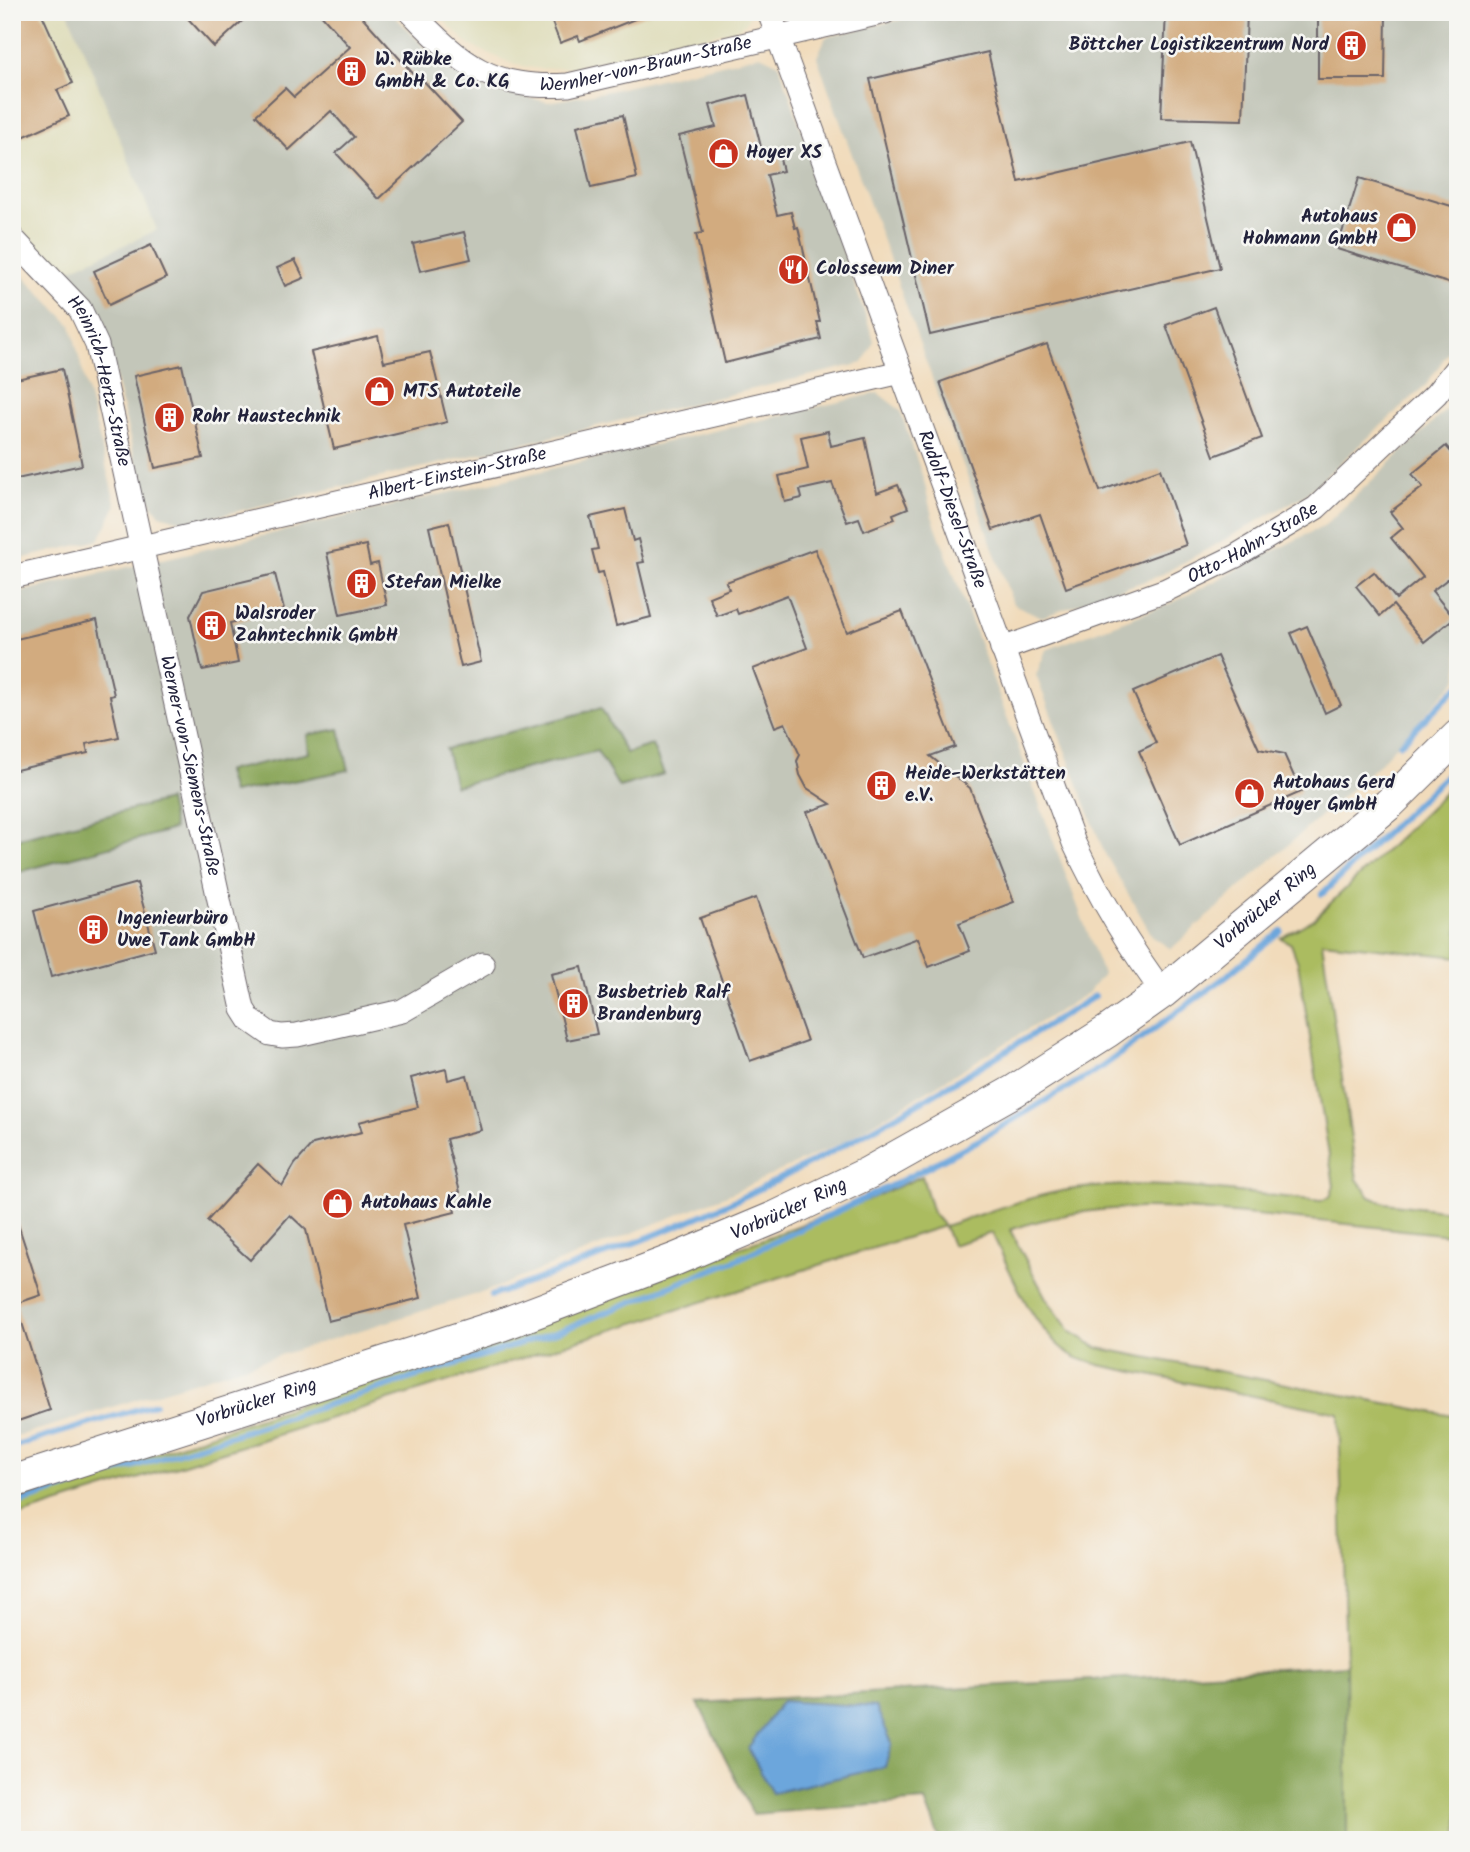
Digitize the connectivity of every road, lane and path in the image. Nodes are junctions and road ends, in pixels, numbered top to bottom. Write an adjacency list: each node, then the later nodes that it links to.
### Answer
1 (411, 12): 4 (street, Wernher-von-Braun-Straße)
2 (769, 12): 4 (street, Rudolf-Diesel-Straße)
3 (885, 12): 4 (street, Wernher-von-Braun-Straße)
4 (779, 38): 7 (street, Rudolf-Diesel-Straße)
5 (12, 238): 8 (street, Heinrich-Hertz-Straße)
6 (1458, 366): 10 (street, Otto-Hahn-Straße)
7 (901, 372): 8 (street, Albert-Einstein-Straße); 10 (street, Rudolf-Diesel-Straße)
8 (141, 549): 9 (street, Albert-Einstein-Straße); 12 (street, Werner-von-Siemens-Straße)
9 (12, 577)
10 (1002, 649): 13 (street, Rudolf-Diesel-Straße)
11 (1458, 736): 13 (main road, Vorbrücker Ring)
12 (483, 964)
13 (1163, 992): 14 (main road, Vorbrücker Ring)
14 (12, 1482)

